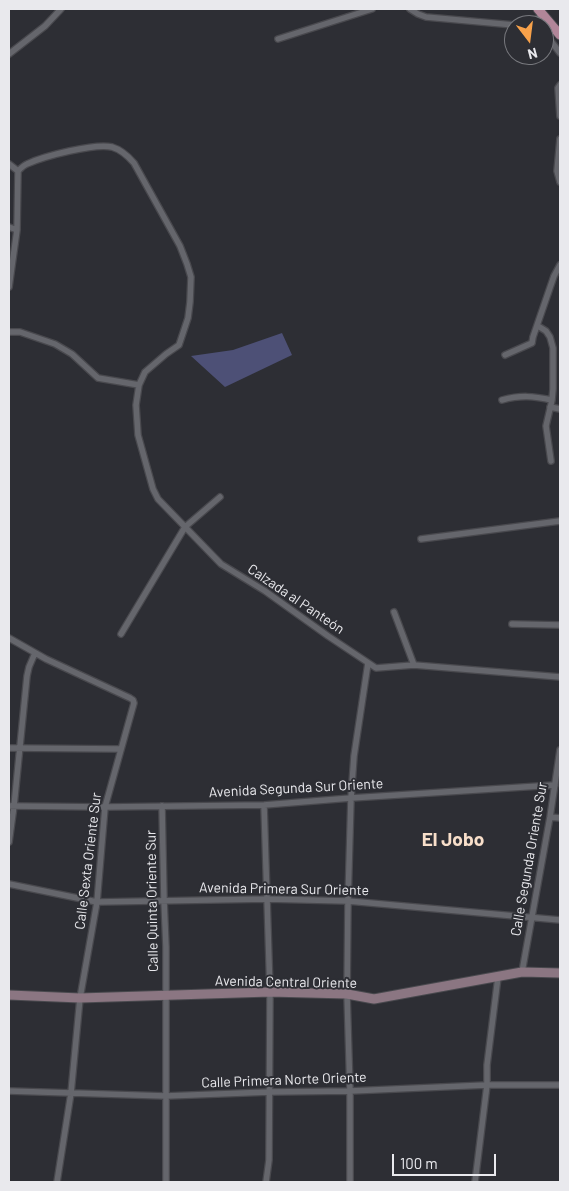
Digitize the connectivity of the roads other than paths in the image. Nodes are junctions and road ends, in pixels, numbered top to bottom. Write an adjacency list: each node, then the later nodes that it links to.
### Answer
1 (61, 9): 8 (street)
2 (372, 9): 7 (street)
3 (410, 9): 5 (street)
4 (539, 9): 6 (main road)
5 (504, 24)
6 (560, 35)
7 (278, 39)
8 (9, 54)
9 (560, 85): 10 (street)
10 (560, 116)
11 (560, 139): 14 (street)
12 (9, 164): 13 (street)
13 (18, 171): 16 (street); 22 (street)
14 (560, 182)
15 (9, 227): 16 (street)
16 (17, 230): 18 (street)
17 (560, 265): 19 (street)
18 (9, 287)
19 (538, 326): 21 (street); 24 (street)
20 (9, 332): 22 (street)
21 (505, 355)
22 (139, 384): 30 (street, Calzada al Panteón)
23 (502, 400): 24 (street)
24 (552, 400): 25 (street)
25 (550, 407): 26 (street); 27 (street)
26 (560, 409)
27 (551, 461)
28 (220, 497): 30 (street)
29 (560, 521): 31 (street)
30 (185, 527): 35 (street); 38 (street, Calzada al Panteón)
31 (421, 539)
32 (394, 612): 39 (street)
33 (512, 624): 34 (street)
34 (560, 625)
35 (121, 634)
36 (9, 638): 37 (street)
37 (35, 653): 42 (street); 43 (street, Calle Sexta Oriente Sur)
38 (368, 663): 39 (street, Calzada al Panteón); 46 (street)
39 (414, 665): 40 (street, Calzada al Panteón)
40 (560, 677)
41 (9, 748): 42 (street)
42 (20, 748): 43 (street); 47 (street)
43 (121, 749): 50 (street, Calle Sexta Oriente Sur)
44 (560, 750): 45 (street, Calle Segunda Oriente Sur)
45 (555, 785): 46 (street, Avenida Segunda Sur Oriente); 51 (street, Calle Segunda Oriente Sur)
46 (351, 798): 49 (street, Avenida Segunda Sur Oriente); 57 (street)
47 (11, 806): 50 (street, Avenida Segunda Sur Oriente); 53 (street)
48 (162, 806): 49 (street, Avenida Segunda Sur Oriente); 50 (street, Avenida Segunda Sur Oriente); 56 (street, Calle Quinta Oriente Sur)
49 (264, 806): 55 (street)
50 (104, 807): 58 (street, Calle Sexta Oriente Sur)
51 (550, 817): 52 (street); 59 (street, Calle Segunda Oriente Sur)
52 (560, 818)
53 (9, 842)
54 (9, 884): 58 (street, Avenida Primera Sur Oriente)
55 (267, 898): 56 (street, Avenida Primera Sur Oriente); 57 (street, Avenida Primera Sur Oriente); 64 (street)
56 (164, 900): 58 (street, Avenida Primera Sur Oriente); 67 (street, Calle Quinta Oriente Sur)
57 (348, 901): 59 (street, Avenida Primera Sur Oriente); 65 (street)
58 (97, 902): 68 (street, Calle Sexta Oriente Sur)
59 (532, 917): 60 (street, Avenida Primera Sur Oriente); 61 (street, Calle Segunda Oriente Sur)
60 (560, 920)
61 (522, 972): 62 (street, Avenida Central Oriente); 63 (street, Avenida Central Oriente)
62 (560, 973)
63 (498, 977): 65 (street, Avenida Central Oriente); 69 (street)
64 (270, 992): 65 (street, Avenida Central Oriente); 67 (street, Avenida Central Oriente); 73 (street)
65 (346, 994): 72 (street)
66 (9, 995): 68 (street, Avenida Central Oriente)
67 (166, 995): 68 (street, Avenida Central Oriente); 75 (street, Calle Quinta Oriente Sur)
68 (80, 998): 74 (street, Calle Sexta Oriente Sur)
69 (487, 1085): 70 (street, Calle Primera Norte Oriente); 72 (street, Calle Primera Norte Oriente); 80 (street)
70 (560, 1085)
71 (9, 1091): 74 (street, Calle Primera Norte Oriente)
72 (350, 1091): 73 (street, Calle Primera Norte Oriente); 79 (street)
73 (269, 1092): 75 (street, Calle Primera Norte Oriente); 78 (street)
74 (71, 1093): 75 (street, Calle Primera Norte Oriente); 76 (street, Calle Sexta Oriente Sur)
75 (166, 1096): 77 (street, Calle Quinta Oriente Sur)
76 (57, 1182)
77 (166, 1182)
78 (266, 1182)
79 (350, 1182)
80 (475, 1182)

